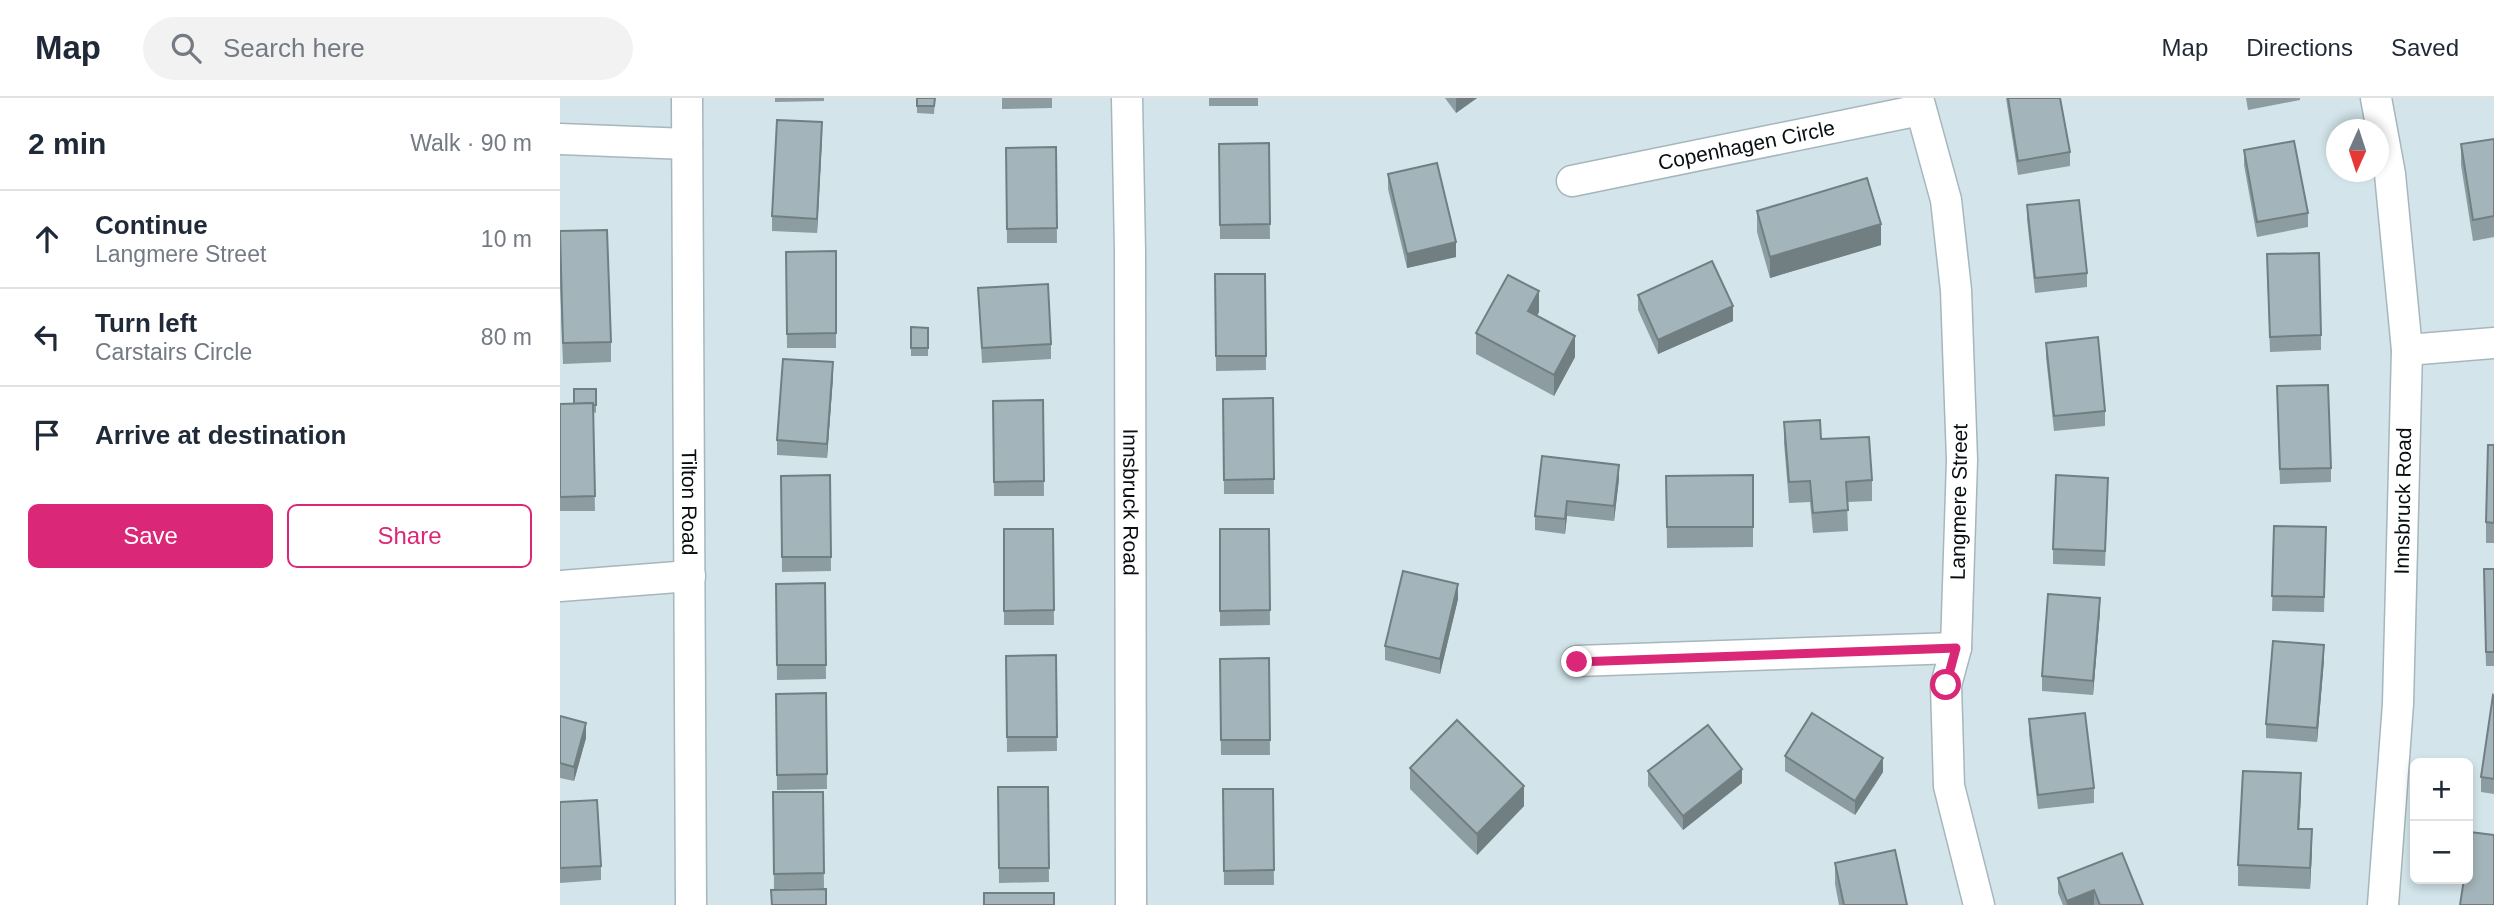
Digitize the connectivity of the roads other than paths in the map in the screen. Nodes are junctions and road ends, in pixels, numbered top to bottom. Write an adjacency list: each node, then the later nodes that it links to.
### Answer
1 (687, 98): 6 (street, Tilton Road)
2 (1127, 98): 15 (street, Innsbruck Road)
3 (2376, 98): 9 (street, Innsbruck Road)
4 (1919, 104): 7 (street, Copenhagen Circle); 12 (street, Langmere Street)
5 (560, 139): 6 (street)
6 (687, 144): 10 (street, Tilton Road)
7 (1572, 181)
8 (2494, 344): 9 (street)
9 (2407, 350): 17 (street, Innsbruck Road)
10 (690, 576): 11 (street); 14 (street, Tilton Road)
11 (560, 586)
12 (1956, 648): 13 (street); 16 (street, Langmere Street)
13 (1577, 662)
14 (691, 905)
15 (1131, 905)
16 (1979, 905)
17 (2384, 905)

